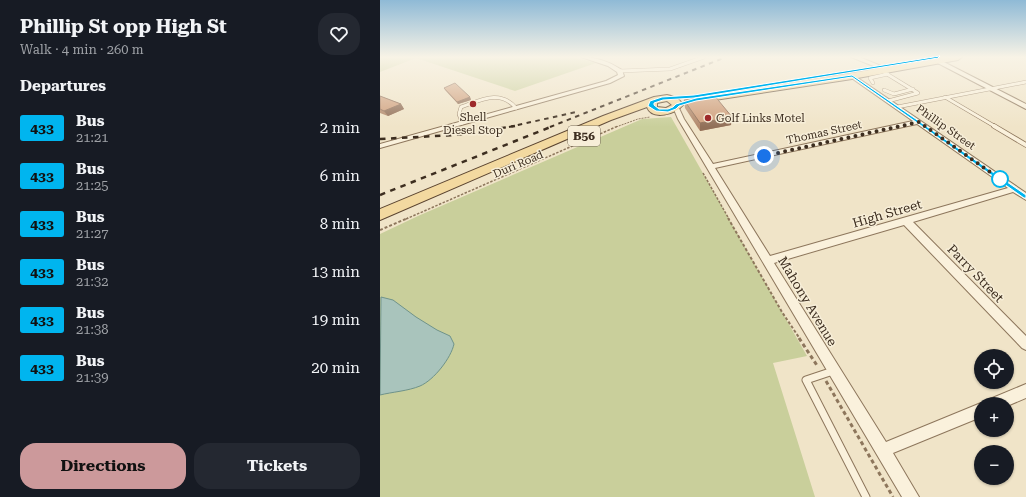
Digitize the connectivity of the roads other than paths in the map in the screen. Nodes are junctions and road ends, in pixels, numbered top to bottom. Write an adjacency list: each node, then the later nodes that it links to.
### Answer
1 (611, 80): 18 (street)
2 (798, 80): 14 (main road, B56)
3 (825, 80): 14 (main road, B56)
4 (858, 80): 15 (street, Phillip Street)
5 (870, 80): 8 (lane)
6 (900, 80): 10 (lane)
7 (975, 80): 11 (street)
8 (873, 82)
9 (1026, 82): 11 (lane)
10 (913, 89): 12 (lane); 15 (lane)
11 (991, 89): 13 (lane); 17 (street)
12 (884, 90)
13 (945, 97): 16 (lane); 23 (lane)
14 (679, 101): 19 (main road, B56); 19 (main road, B56); 20 (street, Mahony Avenue)
15 (888, 101): 16 (street, Phillip Street)
16 (897, 107): 21 (street, Phillip Street)
17 (1026, 107)
18 (516, 108): 22 (street); 22 (lane)
19 (657, 110): 20 (street); 28 (main road, Duri Road / B56); 30 (main road, Duri Road / B56)
20 (682, 119): 25 (street, Mahony Avenue)
21 (919, 122): 25 (street, Thomas Street); 26 (street, Phillip Street)
22 (462, 123): 24 (street)
23 (1026, 145)
24 (380, 146)
25 (706, 168): 31 (street, Mahony Avenue)
26 (1015, 189): 27 (street, Phillip Street); 29 (street, High Street)
27 (1026, 197)
28 (380, 215)
29 (906, 221): 31 (street, High Street); 32 (street, Parry Street)
30 (380, 224)
31 (767, 261): 33 (street, Mahony Avenue)
32 (1026, 344)
33 (834, 370): 37 (street, Mahony Avenue); 38 (lane)
34 (1026, 391): 35 (street)
35 (1012, 397)
36 (974, 413): 37 (street)
37 (883, 450): 39 (street, Mahony Avenue)
38 (866, 497)
39 (911, 497)

